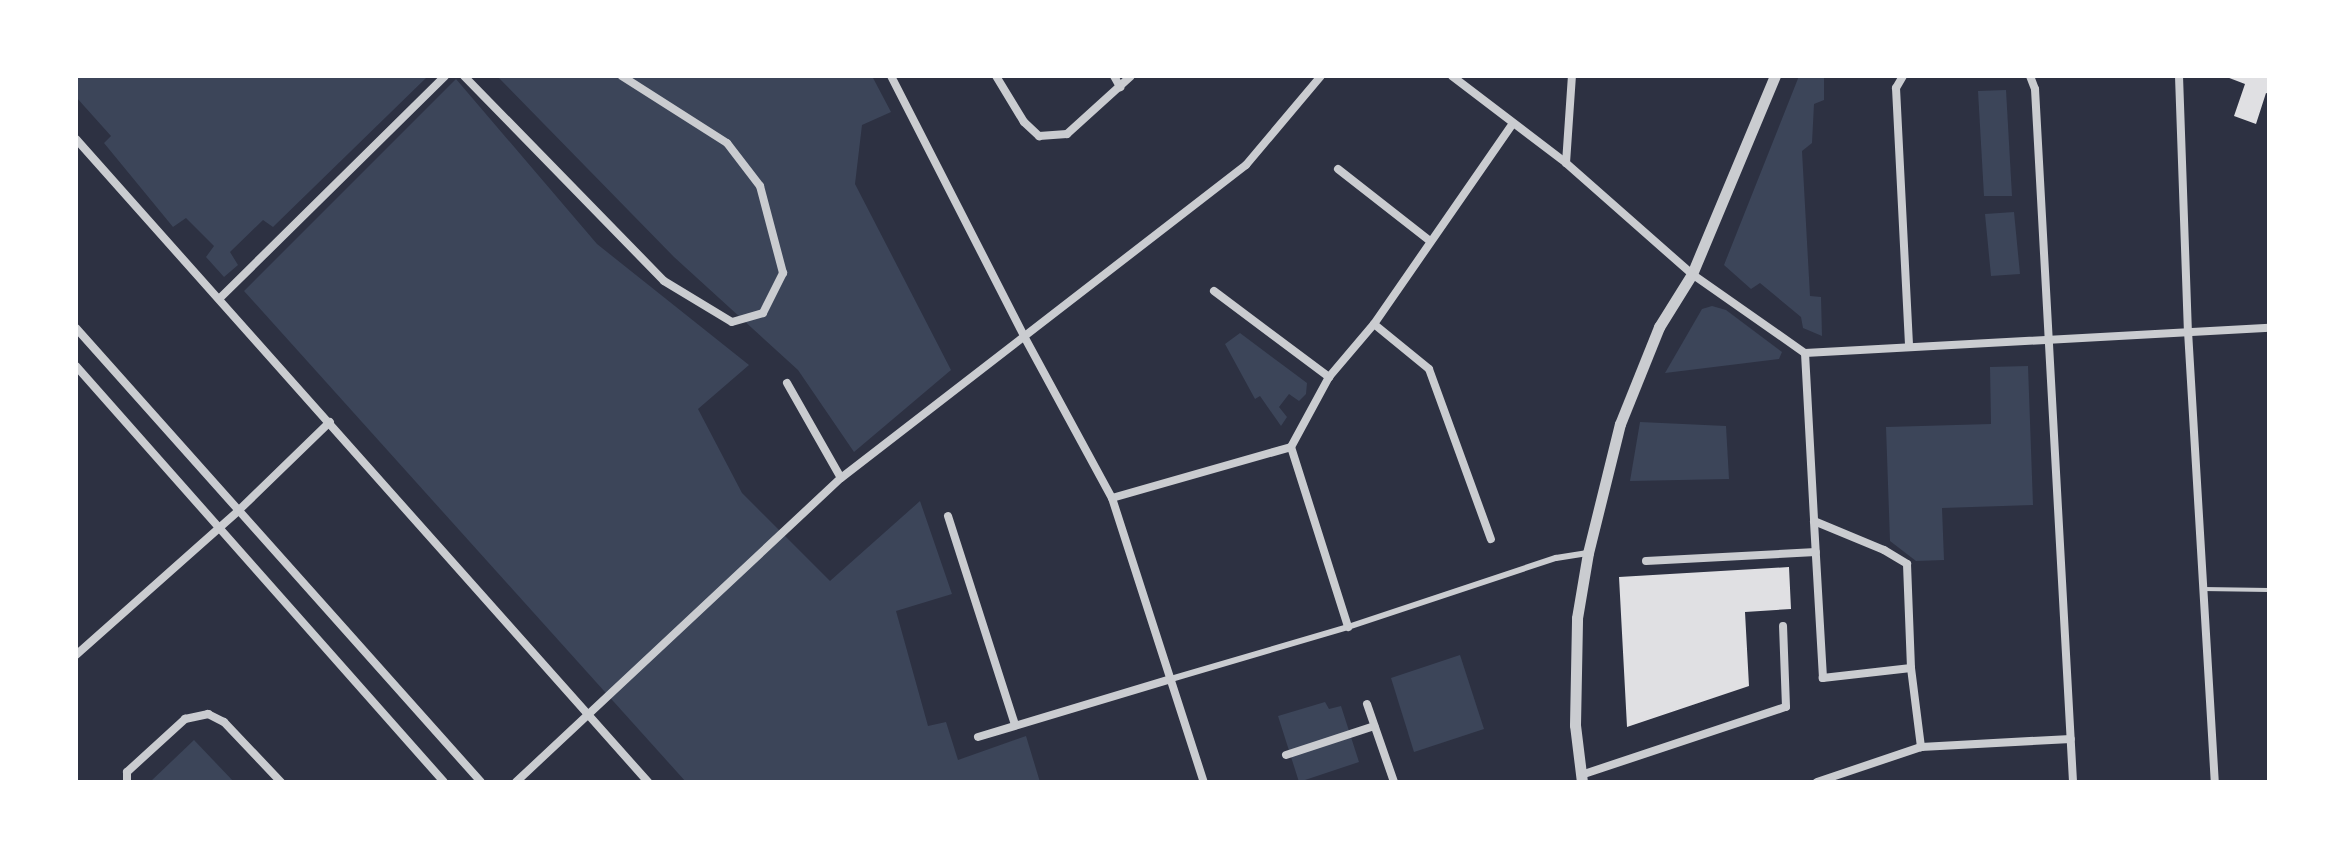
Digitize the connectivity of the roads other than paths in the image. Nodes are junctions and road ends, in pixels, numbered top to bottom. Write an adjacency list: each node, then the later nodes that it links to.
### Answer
1 (445, 76): 23 (street)
2 (464, 76): 3 (street)
3 (622, 76)
4 (891, 76): 28 (street)
5 (996, 76): 15 (street)
6 (1114, 76): 15 (street)
7 (1131, 76): 15 (street)
8 (1321, 76): 28 (street)
9 (1452, 76): 16 (street)
10 (1572, 76): 18 (street)
11 (1775, 76): 21 (street)
12 (1903, 76): 30 (street)
13 (2030, 76): 29 (street)
14 (2179, 76): 27 (street)
15 (1120, 87)
16 (1513, 123): 18 (street); 20 (street)
17 (76, 139): 23 (street)
18 (1566, 163): 21 (street)
19 (1338, 169): 20 (street)
20 (1430, 241): 24 (street)
21 (1692, 274): 31 (street); 45 (street)
22 (1214, 291): 33 (street)
23 (219, 299): 35 (street)
24 (1374, 324): 33 (street); 43 (street)
25 (76, 328): 39 (street)
26 (2269, 328): 27 (street)
27 (2188, 331): 29 (street); 47 (street)
28 (1025, 338): 37 (street); 38 (street)
29 (2051, 341): 30 (street); 59 (street)
30 (1909, 346): 31 (street)
31 (1805, 353): 41 (street)
32 (76, 366): 42 (street)
33 (1329, 377): 36 (street)
34 (787, 383): 37 (street)
35 (330, 422): 39 (street); 55 (street)
36 (1291, 447): 38 (street); 50 (street)
37 (841, 478): 55 (street)
38 (1112, 498): 53 (street)
39 (238, 511): 42 (street); 66 (street)
40 (948, 516): 56 (street)
41 (1814, 521): 44 (street); 52 (street)
42 (218, 527): 51 (street); 65 (street)
43 (1491, 539)
44 (1816, 552): 46 (street); 52 (street)
45 (1588, 553): 50 (street); 62 (street)
46 (1646, 561)
47 (2203, 589): 48 (lane); 73 (street)
48 (2269, 590)
49 (1783, 626): 62 (street)
50 (1348, 627): 53 (street)
51 (76, 655)
52 (1911, 668): 60 (street)
53 (1171, 679): 56 (street); 69 (street)
54 (1367, 704): 57 (street)
55 (588, 717): 67 (street); 68 (street)
56 (1015, 725): 58 (street)
57 (1374, 726): 61 (street); 70 (street)
58 (978, 737)
59 (2071, 739): 60 (street); 72 (street)
60 (1921, 747): 71 (street)
61 (1286, 755)
62 (1582, 779)
63 (127, 782): 64 (street)
64 (281, 782)
65 (444, 782)
66 (481, 782)
67 (516, 782)
68 (648, 782)
69 (1204, 782)
70 (1394, 782)
71 (1817, 782)
72 (2073, 782)
73 (2215, 782)

